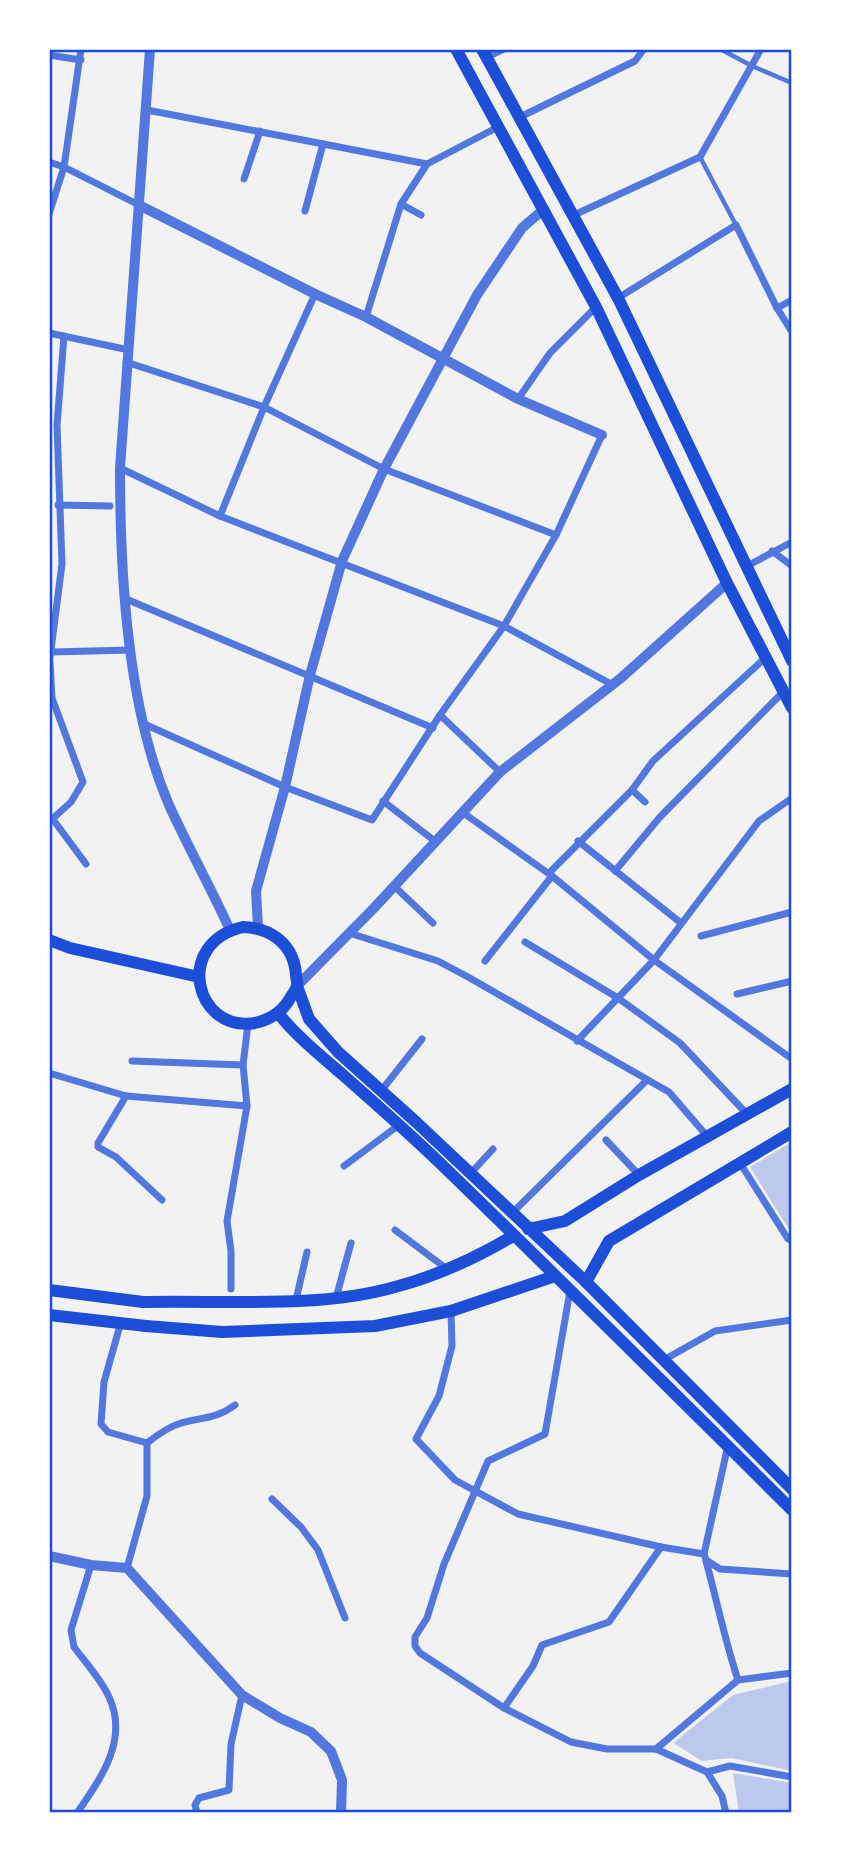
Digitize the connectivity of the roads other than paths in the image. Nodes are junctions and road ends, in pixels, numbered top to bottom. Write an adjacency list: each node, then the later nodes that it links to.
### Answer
1 (81, 49): 10 (street)
2 (150, 49): 13 (street)
3 (455, 49): 15 (main road)
4 (504, 49): 8 (street)
5 (644, 49): 14 (street)
6 (720, 49): 11 (lane)
7 (761, 49): 11 (street)
8 (485, 53): 14 (main road)
9 (49, 55): 10 (street)
10 (81, 60): 21 (street)
11 (752, 66): 12 (lane); 18 (street)
12 (792, 83)
13 (147, 110): 16 (street); 24 (street)
14 (520, 117): 29 (main road)
15 (498, 127): 20 (street); 25 (main road)
16 (260, 131): 17 (street); 22 (street)
17 (323, 144): 20 (street); 26 (street)
18 (700, 158): 29 (street); 30 (lane)
19 (49, 162): 21 (street)
20 (427, 164): 23 (street)
21 (64, 167): 24 (street); 27 (street)
22 (244, 179)
23 (401, 204): 28 (street); 36 (street)
24 (139, 205): 31 (street); 40 (street)
25 (544, 209): 34 (main road); 41 (street)
26 (305, 211)
27 (49, 214)
28 (421, 215)
29 (574, 215): 32 (main road)
30 (736, 225): 32 (street); 35 (street)
31 (315, 294): 36 (street); 44 (street)
32 (618, 298): 55 (main road)
33 (792, 300): 35 (street)
34 (596, 307): 43 (street); 57 (main road)
35 (777, 308): 37 (street)
36 (366, 317): 41 (street)
37 (792, 332)
38 (49, 333): 39 (street)
39 (64, 336): 40 (street); 48 (street)
40 (129, 350): 42 (street)
41 (442, 358): 43 (street); 47 (street)
42 (126, 362): 44 (street); 46 (street)
43 (518, 399): 45 (street)
44 (264, 407): 47 (street); 50 (street)
45 (602, 435): 51 (street)
46 (120, 468): 50 (street); 58 (street)
47 (384, 469): 51 (street); 54 (street)
48 (58, 505): 49 (street); 61 (street)
49 (110, 506)
50 (220, 516): 54 (street)
51 (556, 535): 59 (street)
52 (792, 542): 53 (street)
53 (772, 551): 55 (street); 56 (street)
54 (342, 561): 59 (street); 65 (street)
55 (747, 566): 63 (main road)
56 (792, 566)
57 (727, 583): 62 (main road); 66 (street)
58 (126, 599): 60 (street); 65 (street)
59 (504, 626): 66 (street); 69 (street)
60 (130, 650): 61 (street); 70 (street)
61 (52, 652): 64 (street)
62 (765, 658): 67 (main road); 74 (street)
63 (792, 661)
64 (50, 664): 79 (street)
65 (310, 675): 71 (street); 73 (street)
66 (613, 685): 72 (street)
67 (784, 691): 68 (main road); 83 (street)
68 (792, 708)
69 (440, 715): 71 (street); 72 (street)
70 (142, 723): 73 (street); 90 (street)
71 (433, 728): 76 (street)
72 (500, 772): 78 (street)
73 (285, 787): 76 (street); 89 (street)
74 (632, 790): 77 (street); 80 (street)
75 (792, 798): 88 (street)
76 (383, 801): 81 (street)
77 (645, 802)
78 (462, 812): 81 (street); 84 (street)
79 (50, 820): 82 (street)
80 (579, 841): 83 (street); 84 (street)
81 (436, 842): 85 (street)
82 (86, 864)
83 (615, 871): 88 (street)
84 (551, 874): 95 (street); 96 (street)
85 (394, 886): 87 (street); 91 (street)
86 (792, 912): 92 (street)
87 (433, 923)
88 (681, 923): 95 (street)
89 (257, 928): 90 (main road); 99 (main road)
90 (230, 930): 97 (main road)
91 (349, 933): 99 (street); 105 (street)
92 (701, 936)
93 (49, 940): 97 (main road)
94 (525, 942): 101 (street)
95 (654, 960): 101 (street); 106 (street)
96 (485, 961)
97 (199, 977): 103 (main road)
98 (792, 981): 100 (street)
99 (297, 986): 102 (main road); 112 (main road)
100 (737, 994)
101 (618, 998): 105 (street); 115 (street)
102 (278, 1013): 103 (main road); 116 (main road)
103 (248, 1024): 108 (street)
104 (422, 1039): 112 (street)
105 (577, 1041): 110 (street)
106 (792, 1059)
107 (132, 1061): 108 (street)
108 (243, 1065): 114 (street)
109 (49, 1073): 113 (street)
110 (647, 1080): 118 (street); 126 (street)
111 (792, 1089): 115 (main road)
112 (382, 1091): 123 (main road)
113 (126, 1096): 114 (street); 125 (street)
114 (247, 1106): 136 (street)
115 (747, 1114): 118 (main road)
116 (399, 1125): 122 (street); 129 (main road)
117 (792, 1132): 121 (main road)
118 (707, 1136): 124 (main road)
119 (606, 1140): 124 (street)
120 (493, 1149): 123 (street)
121 (740, 1163): 130 (street); 135 (main road)
122 (344, 1166)
123 (470, 1174): 126 (main road)
124 (639, 1175): 128 (main road)
125 (162, 1200)
126 (512, 1213): 128 (main road)
127 (395, 1230): 133 (street)
128 (528, 1230): 135 (main road)
129 (513, 1236): 133 (main road); 134 (main road)
130 (792, 1240)
131 (351, 1243): 139 (street)
132 (307, 1252): 140 (street)
133 (448, 1270): 139 (main road)
134 (555, 1276): 138 (main road); 141 (main road)
135 (586, 1282): 145 (main road)
136 (231, 1289)
137 (49, 1290): 140 (main road)
138 (570, 1290): 148 (main road); 150 (street)
139 (336, 1298): 140 (main road)
140 (296, 1300)
141 (451, 1311): 144 (main road); 150 (street)
142 (49, 1315): 144 (main road)
143 (792, 1320): 145 (street)
144 (121, 1322): 147 (street)
145 (666, 1362): 149 (main road)
146 (235, 1405): 147 (street)
147 (147, 1443): 157 (street)
148 (728, 1444): 152 (main road); 155 (street)
149 (792, 1489)
150 (474, 1491): 153 (street); 163 (street)
151 (272, 1499): 159 (street)
152 (792, 1510)
153 (661, 1548): 155 (street); 163 (street)
154 (49, 1556): 156 (street)
155 (705, 1557): 158 (street); 161 (street)
156 (91, 1565): 157 (street); 167 (street)
157 (127, 1568): 162 (street)
158 (792, 1574)
159 (345, 1618)
160 (792, 1673): 161 (street)
161 (738, 1680): 164 (street)
162 (242, 1695): 168 (street); 169 (street)
163 (504, 1708): 164 (street)
164 (656, 1749): 165 (street)
165 (707, 1772): 166 (street); 170 (street)
166 (792, 1777)
167 (77, 1813)
168 (197, 1813)
169 (341, 1813)
170 (726, 1813)

